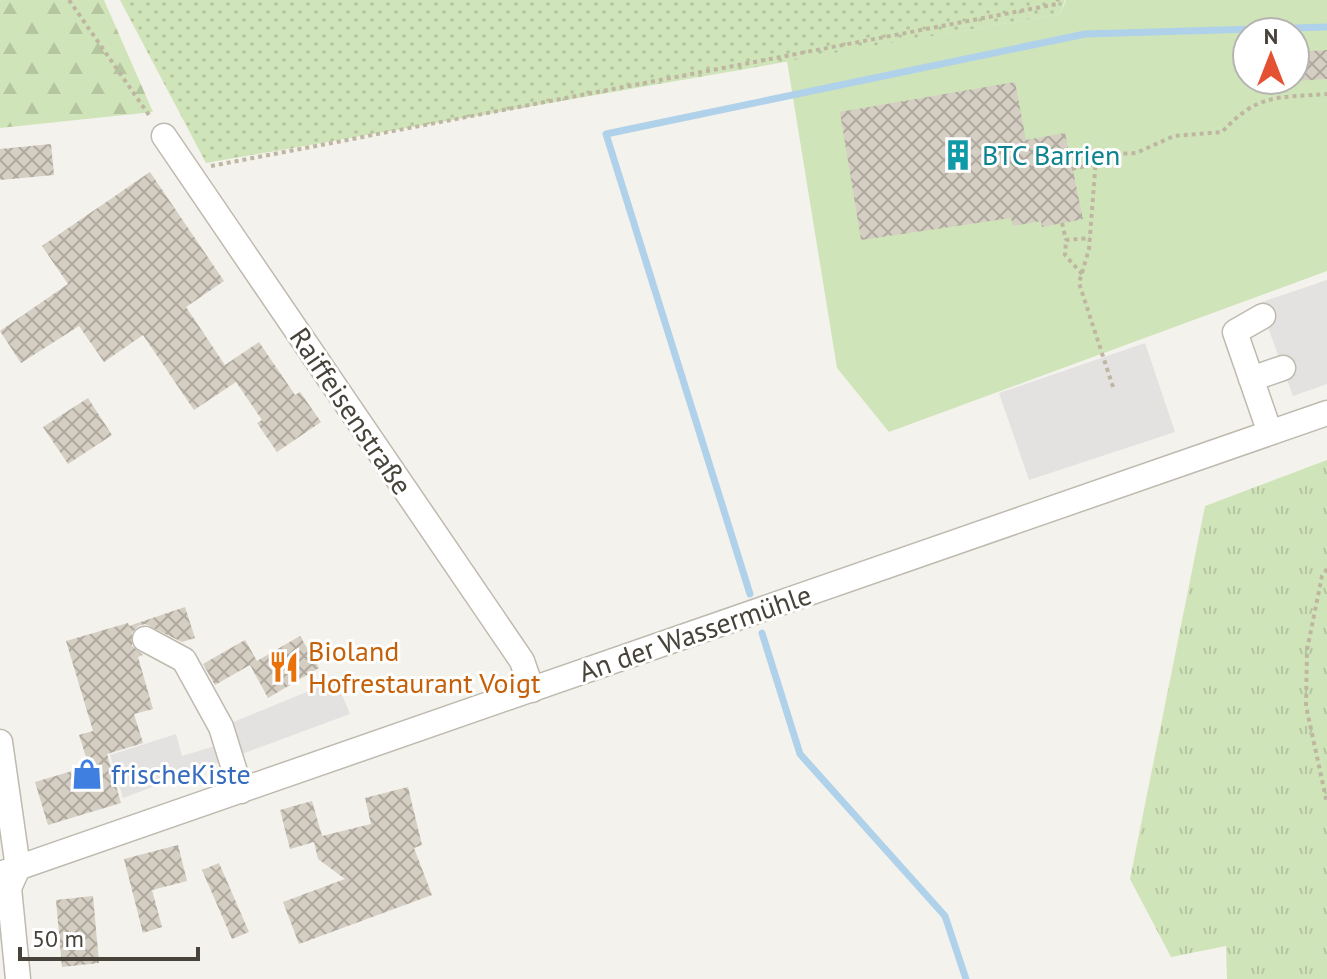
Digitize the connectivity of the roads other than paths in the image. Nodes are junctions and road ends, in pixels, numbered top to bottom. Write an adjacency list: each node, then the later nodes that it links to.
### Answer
1 (164, 136): 8 (street, Raiffeisenstraße)
2 (1263, 316): 4 (street)
3 (1283, 368): 4 (street)
4 (1251, 379): 6 (street)
5 (1327, 413): 6 (street, An der Wassermühle)
6 (1270, 433): 8 (street, An der Wassermühle)
7 (145, 639): 10 (street)
8 (532, 690): 10 (street, An der Wassermühle)
9 (0, 742): 11 (street)
10 (241, 791): 11 (street, An der Wassermühle)
11 (9, 871): 12 (street)
12 (18, 979)

